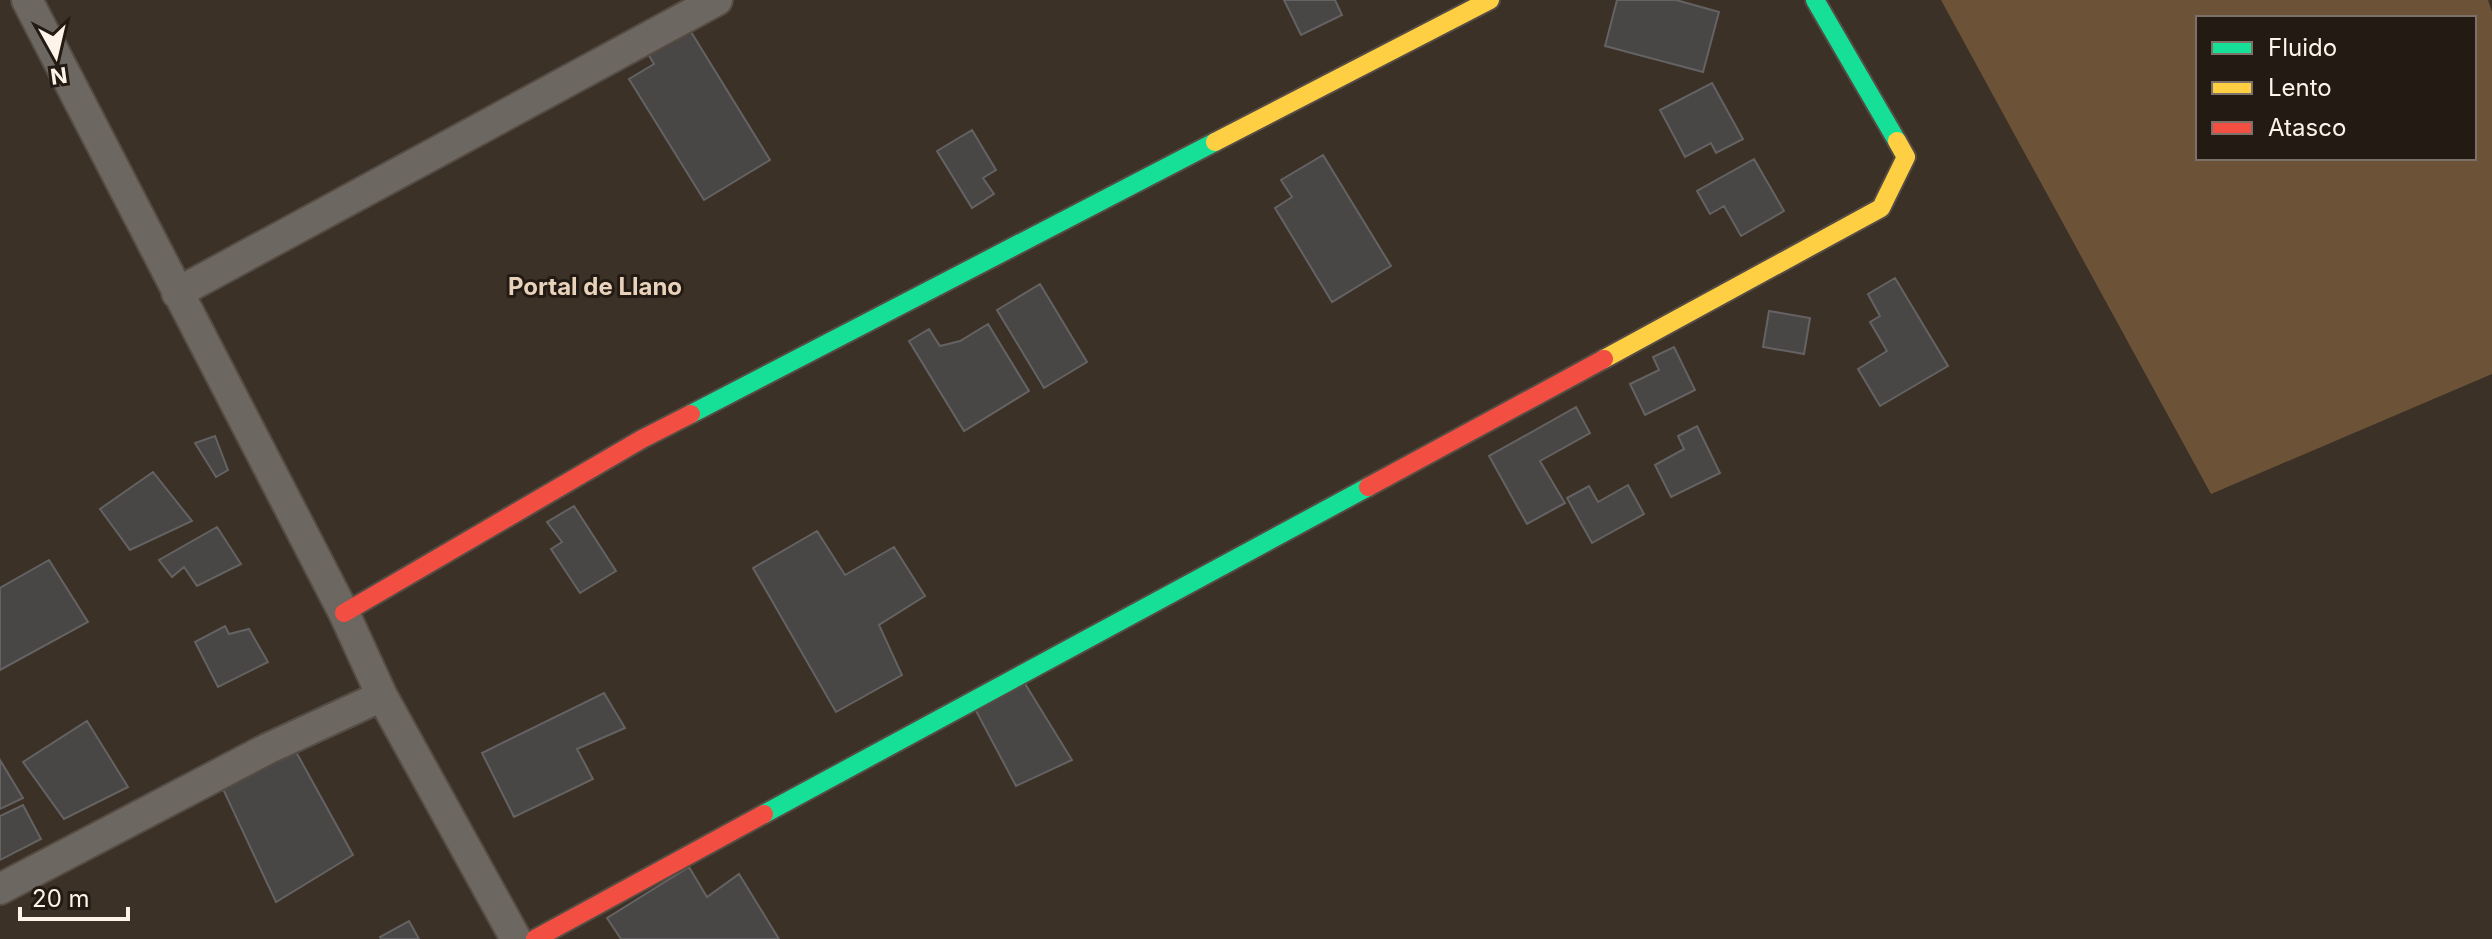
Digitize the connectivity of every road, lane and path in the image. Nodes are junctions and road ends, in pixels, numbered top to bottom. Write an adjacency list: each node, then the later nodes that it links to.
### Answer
1 (27, 0): 6 (street)
2 (717, 0): 5 (street)
3 (1490, 0): 7 (street)
4 (1815, 0): 11 (street)
5 (676, 10): 6 (street)
6 (177, 293): 7 (street)
7 (344, 613): 8 (street)
8 (382, 696): 9 (street); 10 (street)
9 (0, 889)
10 (516, 939)
11 (535, 939)

